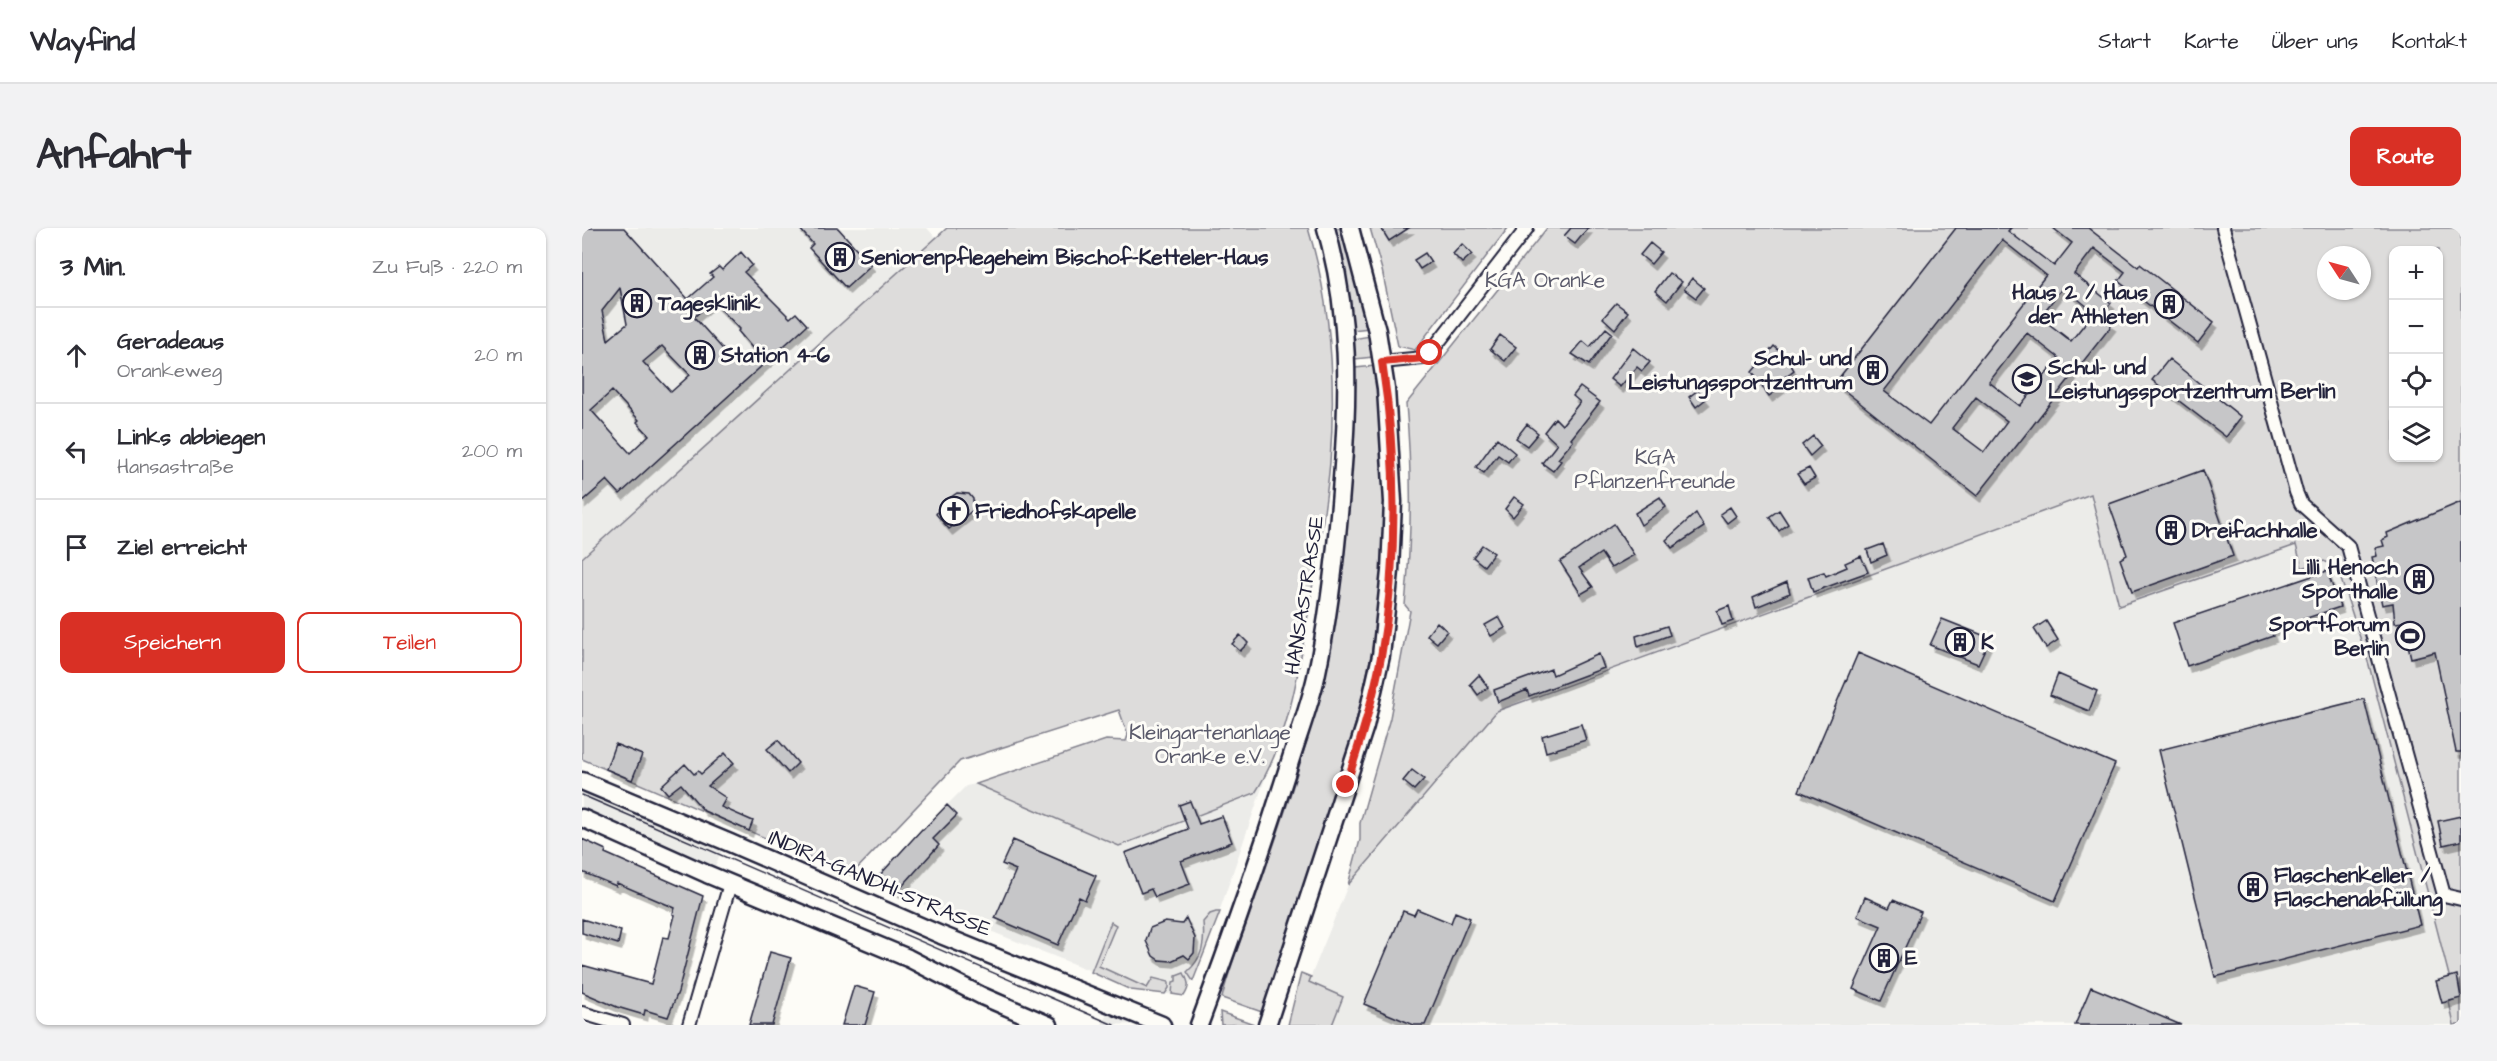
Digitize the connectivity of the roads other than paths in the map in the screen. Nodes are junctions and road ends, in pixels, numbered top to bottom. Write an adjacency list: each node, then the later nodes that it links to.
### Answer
1 (1326, 228): 15 (main road, HANSASTRASSE)
2 (1350, 228): 5 (main road)
3 (1527, 228): 5 (street)
4 (2223, 228): 9 (street)
5 (1382, 362): 16 (main road)
6 (582, 781): 14 (main road, INDIRA-GANDHI-STRASSE)
7 (582, 818): 8 (main road)
8 (730, 884): 12 (street); 13 (main road)
9 (2461, 899)
10 (582, 1013): 11 (street)
11 (623, 1025)
12 (689, 1025)
13 (1049, 1025)
14 (1161, 1025)
15 (1199, 1025)
16 (1267, 1025)

